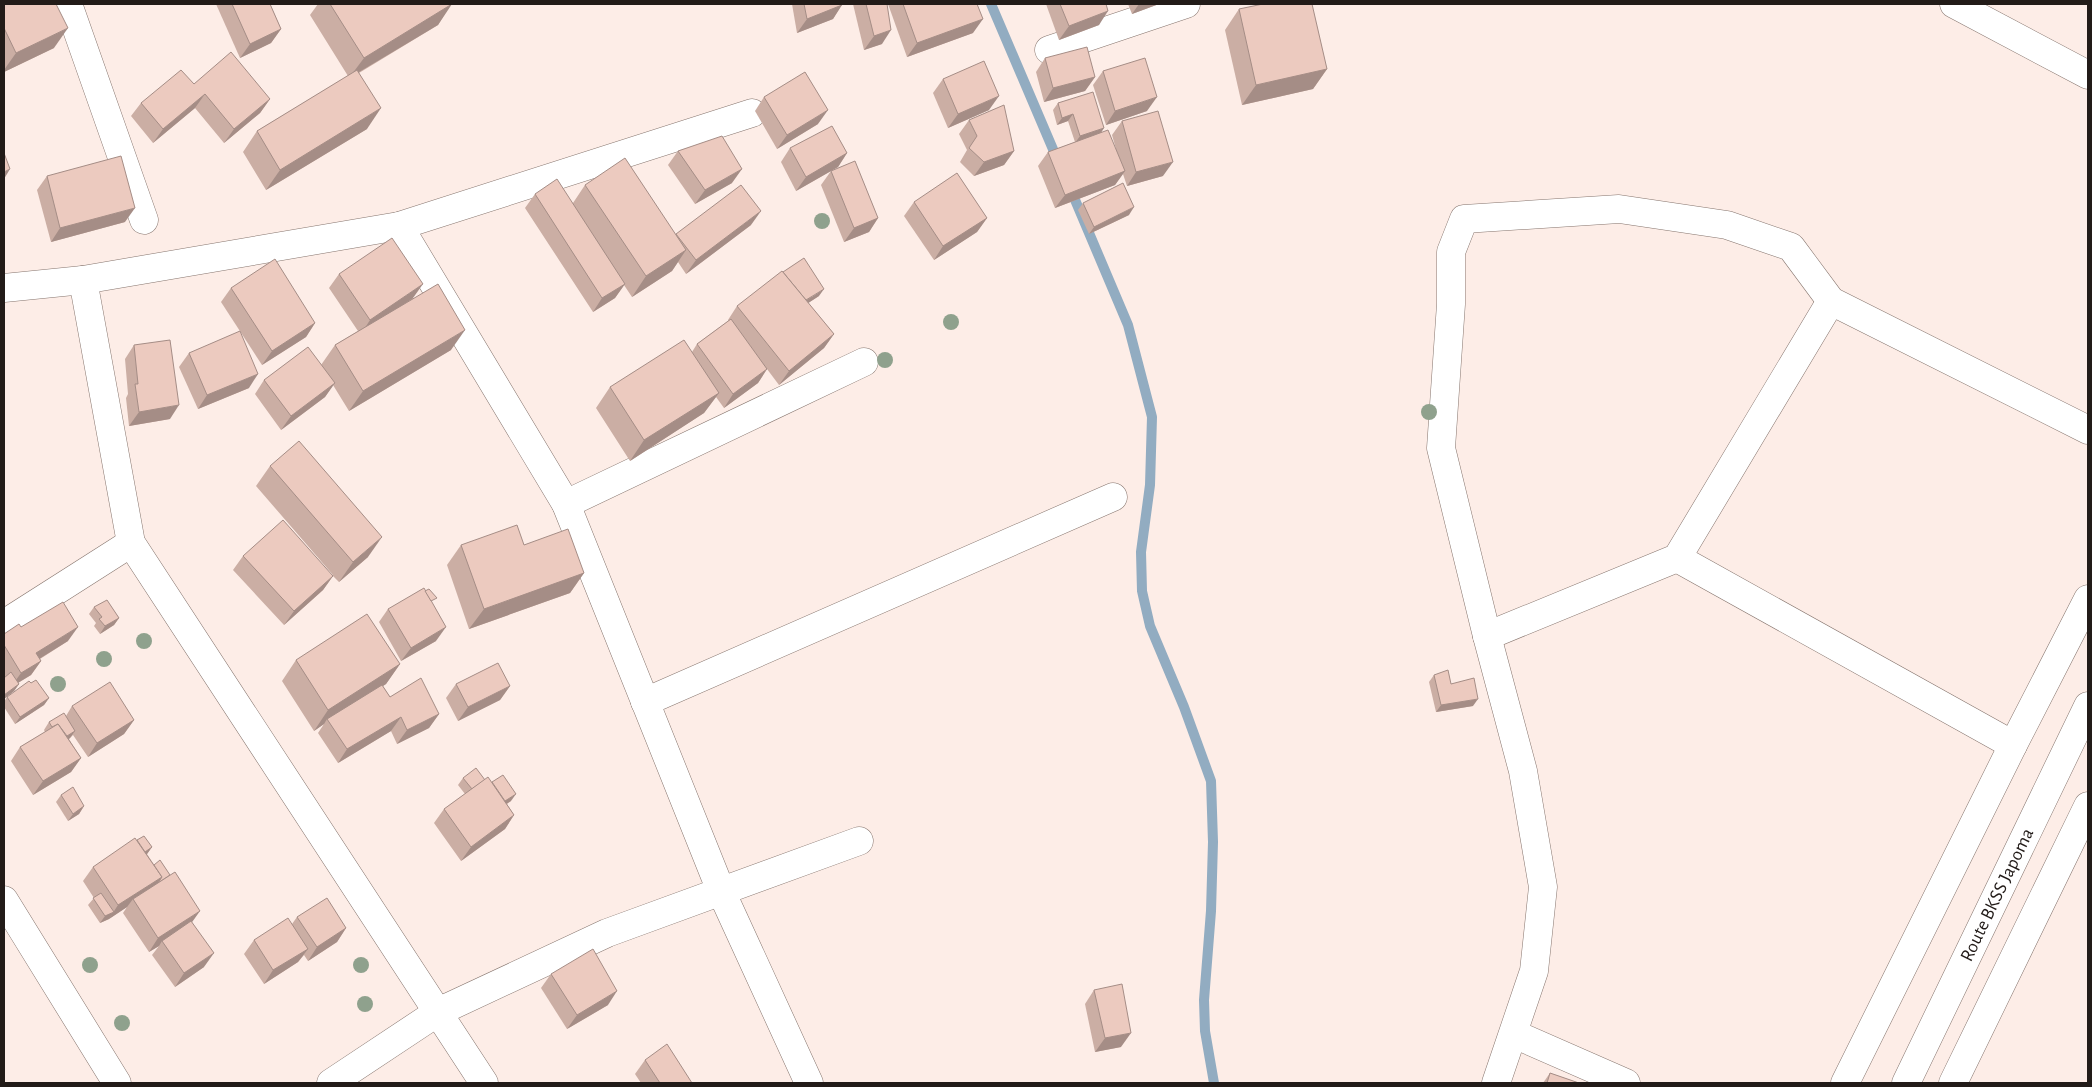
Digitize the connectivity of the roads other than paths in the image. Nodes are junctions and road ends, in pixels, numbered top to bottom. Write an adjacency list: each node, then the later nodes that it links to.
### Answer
1 (68, 4): 7 (street)
2 (1186, 4): 4 (street)
3 (1954, 4): 5 (street)
4 (1048, 50)
5 (2088, 75)
6 (752, 112): 8 (street)
7 (144, 220)
8 (399, 226): 9 (street); 15 (street)
9 (83, 280): 10 (street); 16 (street)
10 (4, 288)
11 (1831, 301): 13 (street); 17 (street); 20 (street)
12 (864, 362): 15 (street)
13 (2088, 430)
14 (1114, 497): 21 (street)
15 (566, 504): 21 (street)
16 (131, 543): 19 (street); 28 (street)
17 (1677, 558): 20 (street); 23 (street)
18 (2088, 599): 23 (street)
19 (4, 624)
20 (1487, 636): 29 (street)
21 (645, 702): 26 (street)
22 (2088, 706): 37 (street, Route BKSS Japoma)
23 (2013, 745): 36 (street)
24 (2088, 806): 38 (street)
25 (859, 841): 26 (street)
26 (721, 892): 28 (street); 33 (street)
27 (4, 900): 30 (street)
28 (438, 1012): 31 (street); 32 (street)
29 (1514, 1034): 34 (street); 35 (street)
30 (118, 1083)
31 (331, 1083)
32 (484, 1083)
33 (809, 1083)
34 (1496, 1083)
35 (1626, 1083)
36 (1845, 1083)
37 (1906, 1083)
38 (1953, 1083)

